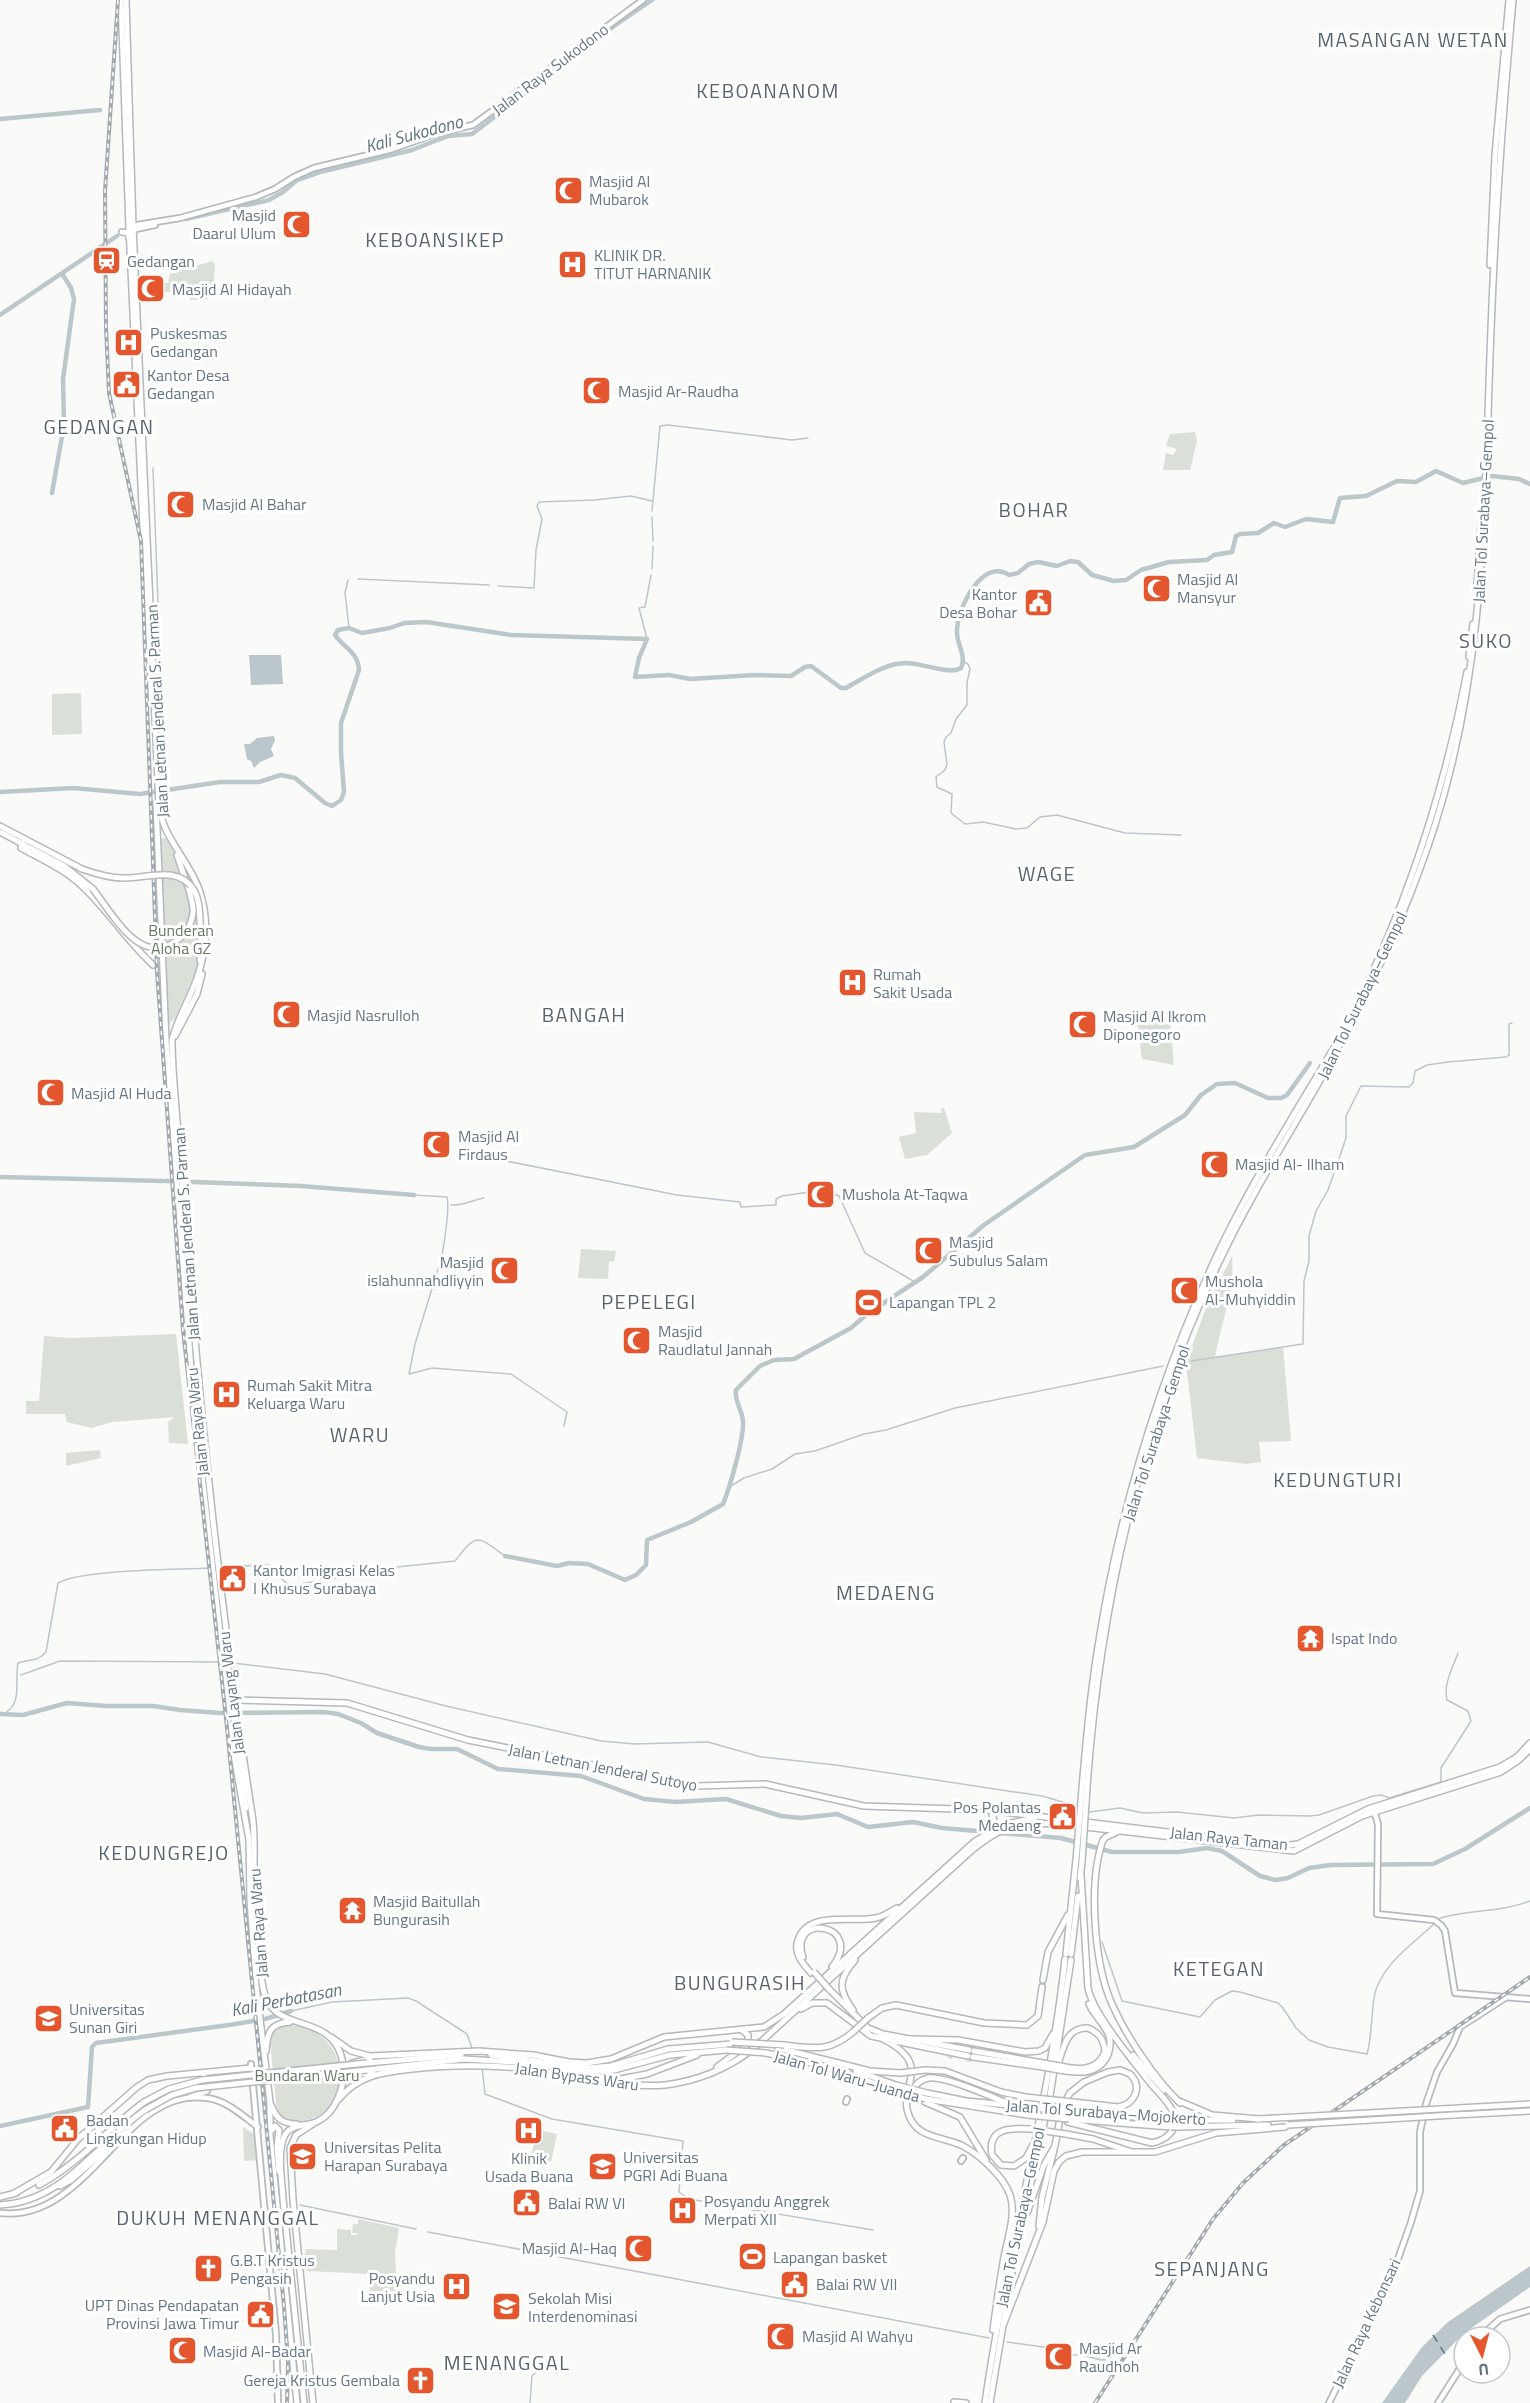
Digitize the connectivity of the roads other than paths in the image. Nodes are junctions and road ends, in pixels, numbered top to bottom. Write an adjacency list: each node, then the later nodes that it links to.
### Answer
1 (124, 0): 4 (highway)
2 (644, 0): 4 (main road, Jalan Raya Sukodono)
3 (1511, 0): 41 (highway, Jalan Tol Surabaya–Gempol, bridge)
4 (131, 228): 6 (highway); 7 (highway)
5 (122, 232): 6 (highway)
6 (130, 239): 7 (highway)
7 (143, 460): 8 (highway, Jalan Letnan Jenderal S. Parman)
8 (157, 791): 12 (highway, Jalan Letnan Jenderal S. Parman); 13 (highway, Jalan Letnan Jenderal S. Parman)
9 (0, 825): 10 (highway); 17 (highway, bridge)
10 (10, 827)
11 (0, 832): 14 (highway)
12 (171, 841): 13 (highway); 14 (highway, bridge); 15 (highway, Jalan Letnan Jenderal S. Parman)
13 (157, 843): 19 (highway, Jalan Letnan Jenderal S. Parman)
14 (24, 846): 16 (highway)
15 (203, 963): 17 (highway, Jalan Letnan Jenderal S. Parman); 20 (highway)
16 (153, 965)
17 (199, 972): 18 (highway, Jalan Letnan Jenderal S. Parman)
18 (177, 1023): 19 (highway); 20 (highway, Jalan Letnan Jenderal S. Parman)
19 (165, 1026): 20 (highway, Jalan Letnan Jenderal S. Parman)
20 (170, 1039): 21 (highway, Jalan Letnan Jenderal S. Parman)
21 (179, 1183): 22 (highway, Jalan Raya Waru)
22 (213, 1552): 23 (highway, Jalan Layang Waru)
23 (215, 1566): 24 (highway); 26 (highway); 40 (highway, Jalan Layang Waru, bridge)
24 (234, 1689): 25 (highway); 27 (highway)
25 (249, 1699): 27 (highway); 32 (highway, Jalan Letnan Jenderal Sutoyo)
26 (229, 1707): 27 (highway); 40 (highway, Jalan Raya Waru)
27 (237, 1707): 40 (highway, Jalan Raya Waru)
28 (1530, 1743): 30 (highway, Jalan Raya Taman)
29 (1530, 1749): 30 (highway, Jalan Raya Taman)
30 (1390, 1804): 31 (highway, Jalan Raya Taman)
31 (1371, 1810): 34 (highway, Jalan Raya Taman); 38 (highway, Jalan Raya Taman); 53 (main road)
32 (982, 1811): 33 (highway, Jalan Letnan Jenderal Sutoyo); 34 (highway, Jalan Letnan Jenderal Sutoyo)
33 (992, 1814): 35 (highway, Jalan Letnan Jenderal Sutoyo); 39 (highway)
34 (1048, 1818): 35 (highway, Jalan Bypass Waru)
35 (1031, 1819): 36 (highway, Jalan Bypass Waru); 37 (highway, Jalan Letnan Jenderal Sutoyo)
36 (1016, 1823): 37 (highway, Jalan Bypass Waru); 39 (highway, Jalan Bypass Waru); 39 (highway, Jalan Bypass Waru)
37 (1059, 1824): 38 (highway, Jalan Raya Taman)
38 (1120, 1831): 92 (highway)
39 (991, 1833): 43 (highway, Jalan Bypass Waru); 45 (highway, Jalan Bypass Waru)
40 (251, 1841): 56 (highway, Jalan Raya Waru); 75 (highway, Jalan Raya Waru)
41 (1079, 1861): 42 (highway, Jalan Tol Surabaya–Gempol); 44 (highway, Jalan Tol Surabaya–Gempol)
42 (1081, 1875): 46 (highway, Jalan Tol Surabaya–Gempol); 47 (highway)
43 (907, 1902): 48 (highway); 49 (highway, Jalan Bypass Waru)
44 (1072, 1905): 46 (highway, Jalan Tol Surabaya–Gempol); 50 (highway)
45 (859, 1953): 55 (highway, Jalan Bypass Waru); 61 (highway)
46 (1068, 1957): 57 (highway, Jalan Tol Surabaya–Gempol); 85 (highway, Jalan Tol Surabaya–Gempol)
47 (1086, 1958): 58 (highway); 80 (highway)
48 (813, 1972): 49 (highway); 52 (highway, bridge)
49 (824, 1978): 60 (highway, Jalan Bypass Waru)
50 (1042, 1980)
51 (1042, 1988): 65 (highway, bridge)
52 (828, 1990): 59 (highway); 61 (highway)
53 (1505, 1998): 54 (main road); 135 (main road, Jalan Raya Kebonsari)
54 (1528, 1999)
55 (790, 2016): 59 (highway); 83 (highway, Jalan Bypass Waru)
56 (302, 2023): 62 (highway, Jalan Raya Waru); 75 (highway)
57 (1057, 2024): 64 (highway); 100 (highway, Jalan Tol Surabaya–Gempol)
58 (1107, 2024): 92 (highway); 96 (highway)
59 (859, 2027): 63 (highway)
60 (741, 2029): 77 (highway, Jalan Bypass Waru); 83 (highway)
61 (873, 2031): 64 (highway)
62 (326, 2034): 70 (highway, Jalan Bypass Waru); 91 (highway)
63 (883, 2039): 67 (highway); 89 (highway)
64 (909, 2039): 69 (highway)
65 (732, 2043): 68 (highway); 76 (highway, Jalan Tol Waru–Juanda, bridge)
66 (702, 2045): 68 (highway, Jalan Tol Waru–Juanda); 72 (highway, Jalan Tol Waru–Juanda); 77 (highway)
67 (920, 2045): 69 (highway); 69 (highway)
68 (721, 2048): 71 (highway, Jalan Tol Waru–Juanda); 84 (highway); 86 (highway, Jalan Tol Waru–Juanda, bridge)
69 (971, 2054): 73 (highway); 73 (highway); 78 (highway)
70 (386, 2056): 71 (highway, Jalan Bypass Waru); 82 (highway)
71 (479, 2058): 72 (highway, Jalan Tol Waru–Juanda); 74 (highway, Jalan Bypass Waru); 82 (highway, Jalan Bypass Waru); 84 (highway, Jalan Bypass Waru); 111 (highway, bridge); 112 (highway, Jalan Tol Waru–Juanda, bridge)
72 (519, 2058): 74 (highway)
73 (1018, 2059): 78 (highway)
74 (560, 2060): 77 (highway, Jalan Bypass Waru)
75 (266, 2062): 90 (highway, Jalan Raya Waru)
76 (832, 2062): 86 (highway); 104 (highway, bridge)
77 (587, 2063)
78 (1043, 2065): 80 (highway, bridge)
79 (251, 2066): 81 (highway); 102 (main road)
80 (1059, 2068): 85 (highway)
81 (194, 2073): 87 (highway); 112 (highway)
82 (383, 2073): 91 (highway, Jalan Bypass Waru)
83 (703, 2076): 84 (highway, Jalan Bypass Waru)
84 (589, 2078)
85 (1053, 2082): 117 (highway, Jalan Tol Surabaya–Gempol)
86 (896, 2088): 88 (highway, Jalan Tol Waru–Juanda, bridge)
87 (190, 2097): 102 (main road); 103 (main road)
88 (926, 2098): 94 (highway, Jalan Tol Surabaya–Mojokerto); 96 (highway, Jalan Tol Waru–Juanda, bridge); 119 (highway)
89 (908, 2100): 94 (highway); 119 (highway)
90 (270, 2102): 98 (highway); 105 (highway, Jalan Raya Waru)
91 (338, 2103): 98 (highway)
92 (1180, 2103): 97 (highway)
93 (1530, 2104): 97 (highway, Jalan Tol Surabaya–Mojokerto, bridge)
94 (1014, 2106): 96 (highway, Jalan Tol Surabaya–Mojokerto, bridge)
95 (1530, 2111): 101 (highway, bridge)
96 (1069, 2118): 99 (highway, Jalan Tol Surabaya–Mojokerto)
97 (1259, 2119): 99 (highway, Jalan Tol Surabaya–Mojokerto)
98 (311, 2123): 107 (highway); 108 (highway)
99 (1174, 2123): 101 (highway)
100 (1039, 2126): 106 (highway, bridge); 125 (highway, Jalan Tol Surabaya–Gempol)
101 (1287, 2126): 106 (highway)
102 (258, 2127): 128 (main road)
103 (126, 2132): 111 (highway); 116 (main road)
104 (1056, 2142): 117 (highway); 118 (highway)
105 (272, 2150): 110 (highway); 129 (highway, Jalan Raya Waru)
106 (1146, 2152): 118 (highway)
107 (282, 2154): 108 (highway); 109 (highway)
108 (291, 2171): 114 (highway)
109 (281, 2172): 110 (highway); 114 (highway)
110 (282, 2179): 120 (highway)
111 (57, 2187): 115 (highway)
112 (14, 2194): 113 (highway, Jalan Tol Waru–Juanda)
113 (0, 2197)
114 (293, 2200): 124 (highway)
115 (0, 2205)
116 (0, 2212)
117 (1022, 2224): 123 (highway, Jalan Tol Surabaya–Gempol)
118 (1039, 2231): 123 (highway)
119 (1005, 2252): 125 (highway)
120 (292, 2294): 124 (highway); 130 (highway)
121 (1530, 2310): 122 (main road)
122 (1493, 2325)
123 (1001, 2329): 134 (highway, Jalan Tol Surabaya–Gempol)
124 (307, 2340): 131 (highway)
125 (992, 2355): 133 (highway, Jalan Tol Surabaya–Gempol)
126 (1452, 2381): 136 (main road)
127 (954, 2402): 132 (highway)
128 (278, 2403)
129 (297, 2403)
130 (304, 2403)
131 (313, 2403)
132 (966, 2403)
133 (986, 2403)
134 (990, 2403)
135 (1329, 2403)
136 (1438, 2403)

